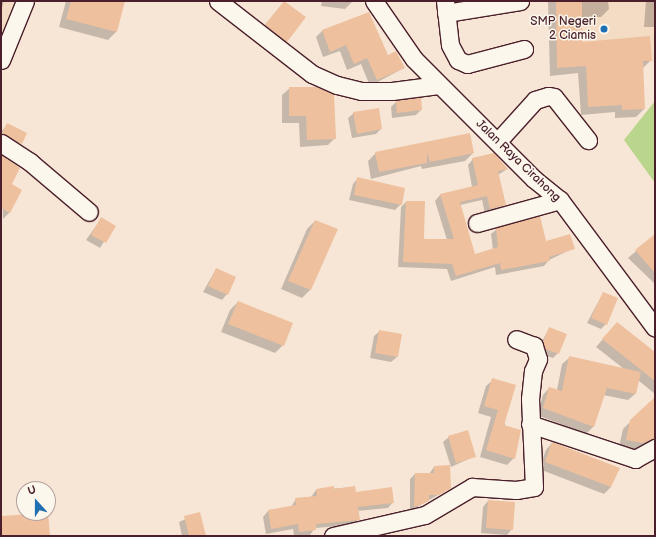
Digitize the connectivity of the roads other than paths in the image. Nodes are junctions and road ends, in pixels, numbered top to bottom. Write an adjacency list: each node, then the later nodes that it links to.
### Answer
1 (25, 1): 7 (street)
2 (218, 1): 8 (street)
3 (374, 1): 8 (street, Jalan Raya Cirahong)
4 (520, 1): 5 (street)
5 (445, 7): 6 (street)
6 (524, 49)
7 (1, 60)
8 (439, 85): 10 (street, Jalan Raya Cirahong)
9 (588, 140): 10 (street)
10 (498, 141): 12 (street, Jalan Raya Cirahong)
11 (1, 143): 13 (street)
12 (560, 200): 14 (street); 15 (street, Jalan Raya Cirahong)
13 (88, 212)
14 (477, 223)
15 (655, 328)
16 (516, 339): 17 (street)
17 (530, 424): 18 (street); 19 (street)
18 (655, 448)
19 (333, 536)

